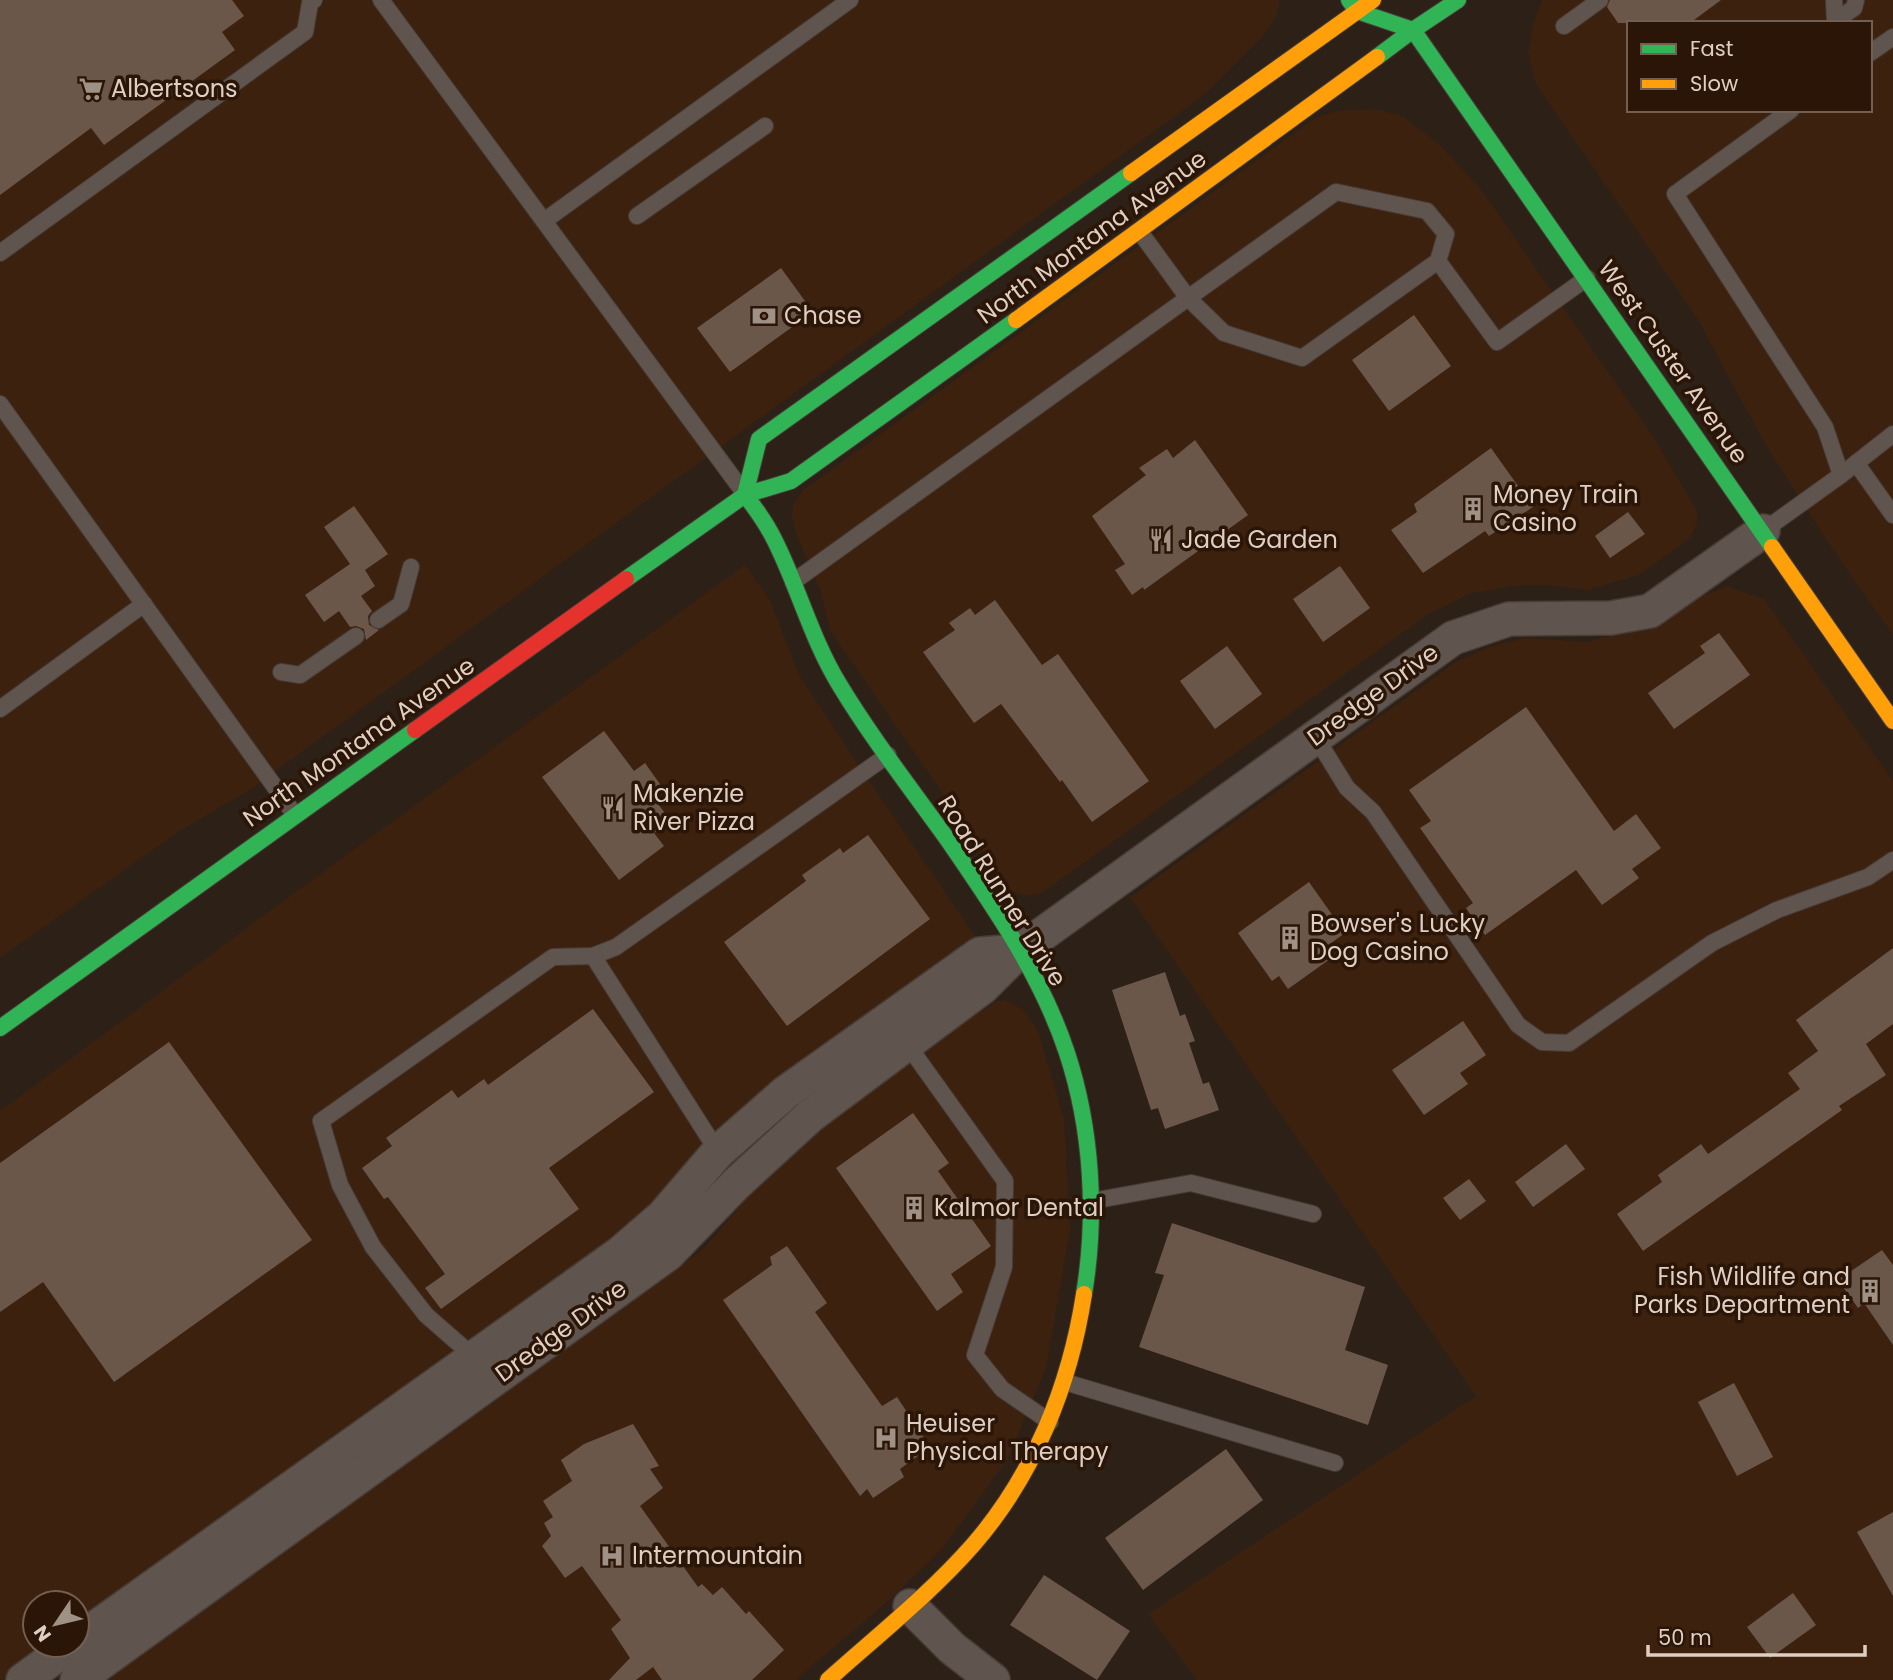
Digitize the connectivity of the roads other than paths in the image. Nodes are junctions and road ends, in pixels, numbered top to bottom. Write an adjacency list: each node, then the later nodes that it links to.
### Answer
1 (314, 0): 21 (lane)
2 (381, 0): 19 (lane)
3 (850, 0): 19 (lane)
4 (1373, 0): 9 (main road, North Montana Avenue)
5 (1458, 0): 13 (main road, North Montana Avenue)
6 (1600, 0): 12 (lane)
7 (1834, 0): 11 (lane)
8 (1856, 0): 11 (lane)
9 (1353, 6): 13 (main road); 29 (main road, North Montana Avenue)
10 (1412, 10): 13 (main road)
11 (1835, 21)
12 (1564, 26)
13 (1413, 30): 20 (main road, North Montana Avenue); 23 (main road, West Custer Avenue)
14 (1893, 37): 15 (lane)
15 (1872, 52)
16 (1788, 112): 28 (lane)
17 (765, 126): 18 (lane)
18 (637, 216)
19 (544, 221): 29 (lane)
20 (1140, 232): 24 (lane); 29 (main road, North Montana Avenue)
21 (0, 253)
22 (1438, 261): 23 (lane); 24 (lane); 24 (lane)
23 (1587, 278): 31 (main road, West Custer Avenue)
24 (1188, 298): 33 (lane)
25 (0, 404): 34 (lane)
26 (1893, 434): 27 (lane)
27 (1856, 463): 28 (lane); 30 (lane)
28 (1841, 475): 31 (lane)
29 (745, 495): 33 (main road, Road Runner Drive); 42 (main road, North Montana Avenue)
30 (1893, 515)
31 (1763, 530): 39 (main road, West Custer Avenue); 40 (street, Dredge Drive)
32 (411, 567): 35 (lane)
33 (793, 582): 41 (main road, Road Runner Drive)
34 (144, 604): 38 (lane); 42 (lane)
35 (378, 620)
36 (356, 636): 37 (lane)
37 (281, 672)
38 (0, 709)
39 (1893, 721)
40 (1315, 736): 43 (lane); 44 (street, Dredge Drive)
41 (888, 755): 44 (main road, Road Runner Drive); 45 (lane)
42 (295, 815): 46 (main road, North Montana Avenue)
43 (1893, 860)
44 (1019, 951): 47 (street, Dredge Drive); 48 (street, Dredge Drive); 49 (main road, Road Runner Drive)
45 (593, 956): 48 (lane); 51 (lane)
46 (0, 1028)
47 (907, 1044): 53 (lane); 59 (street, Dredge Drive)
48 (718, 1152): 51 (street, Dredge Drive)
49 (1092, 1201): 50 (lane); 52 (main road, Road Runner Drive)
50 (1313, 1214)
51 (474, 1357): 56 (street, Dredge Drive)
52 (1065, 1382): 53 (main road, Road Runner Drive); 54 (lane)
53 (1050, 1422): 55 (main road, Road Runner Drive)
54 (1335, 1463)
55 (911, 1606): 60 (main road, Road Runner Drive); 61 (street)
56 (91, 1631)
57 (52, 1659): 58 (street)
58 (23, 1680)
59 (77, 1680)
60 (828, 1680)
61 (993, 1680)

